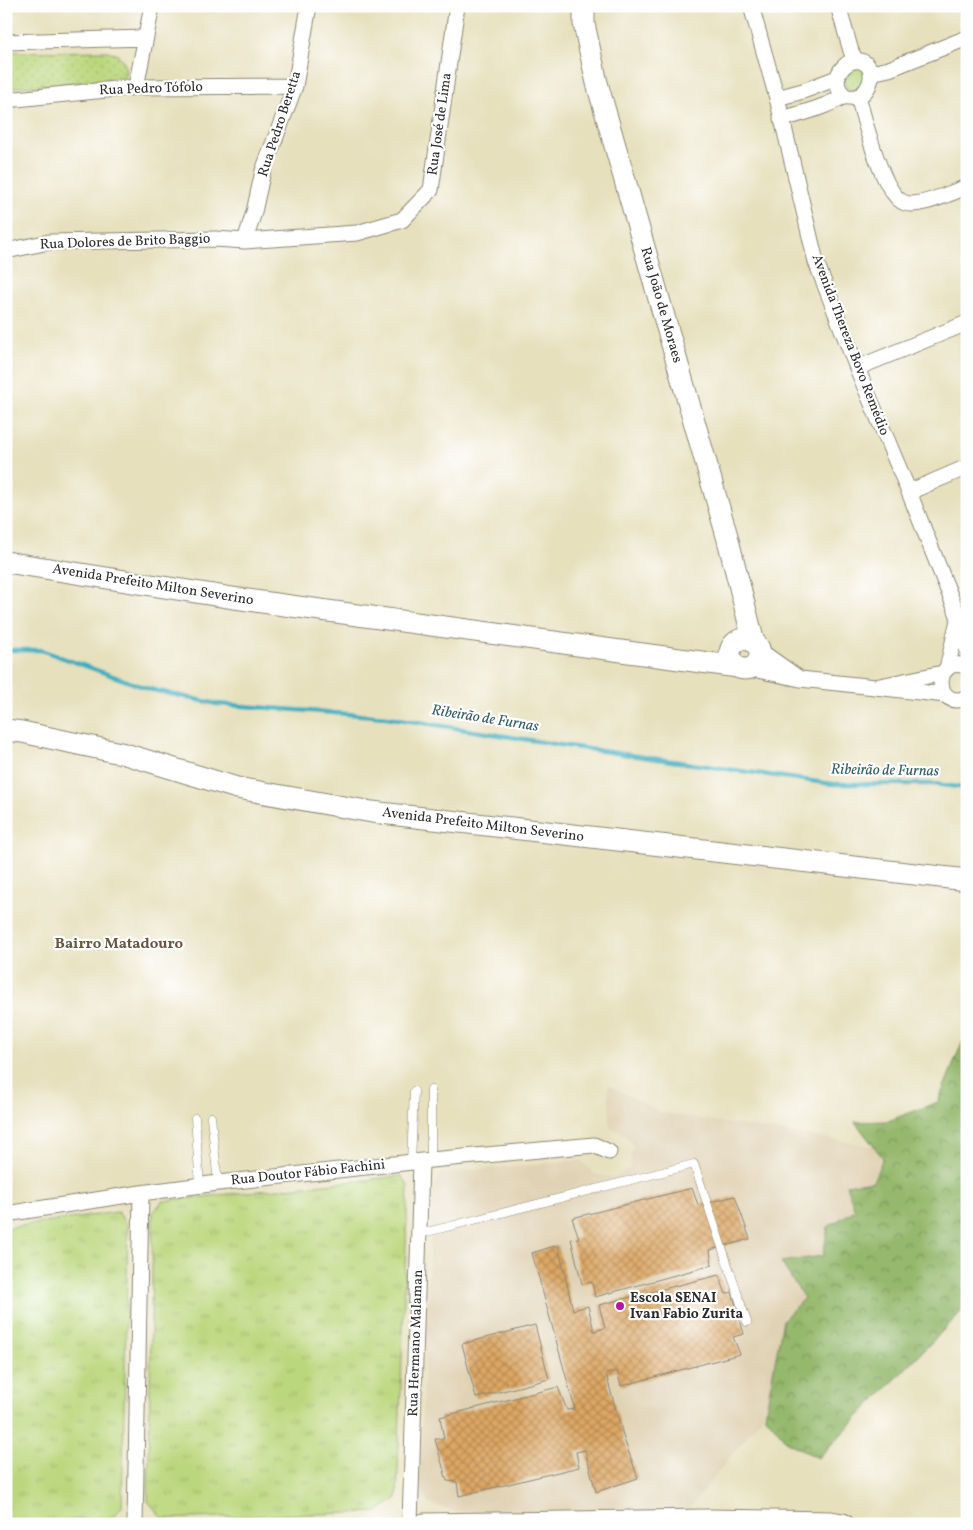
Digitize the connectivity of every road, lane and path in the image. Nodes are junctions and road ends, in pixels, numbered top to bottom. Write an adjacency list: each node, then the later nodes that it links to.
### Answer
1 (152, 6): 7 (street)
2 (309, 6): 13 (street, Rua Pedro Beretta)
3 (457, 6): 20 (street, Rua José de Lima)
4 (584, 6): 28 (street, Rua João de Moraes)
5 (751, 6): 16 (street, Avenida Thereza Bovo Remédio)
6 (838, 6): 10 (street)
7 (145, 38): 9 (street); 14 (street)
8 (967, 38): 11 (street)
9 (6, 42)
10 (856, 60): 11 (street); 12 (street)
11 (871, 73): 15 (street)
12 (836, 78): 15 (street); 16 (street)
13 (295, 86): 14 (street, Rua Pedro Tófolo); 20 (street, Rua Pedro Beretta)
14 (136, 87): 17 (street, Rua Pedro Tófolo)
15 (852, 96): 18 (street); 19 (street)
16 (777, 98): 18 (street, Avenida Thereza Bovo Remédio)
17 (6, 100)
18 (781, 119): 23 (street, Avenida Thereza Bovo Remédio)
19 (967, 186)
20 (245, 241): 21 (street, Rua Dolores de Brito Baggio)
21 (6, 250)
22 (967, 323): 23 (street)
23 (857, 368): 25 (street, Avenida Thereza Bovo Remédio)
24 (967, 467): 25 (street)
25 (909, 492): 27 (street, Avenida Thereza Bovo Remédio)
26 (6, 562): 30 (street, Avenida Prefeito Milton Severino)
27 (963, 617): 29 (street, Avenida Thereza Bovo Remédio); 33 (street)
28 (746, 645): 30 (street, Avenida Prefeito Milton Severino); 32 (street); 34 (street, Avenida Prefeito Milton Severino)
29 (967, 649)
30 (686, 660): 32 (street, Avenida Prefeito Milton Severino)
31 (967, 667): 33 (street, Avenida Prefeito Milton Severino)
32 (743, 668): 34 (street, Avenida Prefeito Milton Severino)
33 (945, 671): 35 (street, Avenida Prefeito Milton Severino); 36 (street)
34 (800, 679): 35 (street, Avenida Prefeito Milton Severino)
35 (875, 687): 36 (street, Avenida Prefeito Milton Severino)
36 (946, 695): 37 (street, Avenida Prefeito Milton Severino)
37 (967, 698)
38 (6, 730): 39 (street, Avenida Prefeito Milton Severino)
39 (967, 880)
40 (431, 1090): 45 (lane)
41 (414, 1091): 45 (lane)
42 (211, 1117): 46 (lane)
43 (195, 1118): 47 (lane)
44 (609, 1152): 45 (street, Rua Doutor Fábio Fachini)
45 (421, 1161): 46 (street, Rua Doutor Fábio Fachini); 50 (street, Rua Hermano Malaman)
46 (218, 1183): 47 (street, Rua Doutor Fábio Fachini)
47 (200, 1186): 48 (street, Rua Doutor Fábio Fachini)
48 (141, 1193): 49 (street, Rua Doutor Fábio Fachini); 52 (street)
49 (6, 1214)
50 (419, 1234): 51 (lane); 53 (street, Rua Hermano Malaman)
51 (746, 1322)
52 (135, 1524)
53 (410, 1524)
54 (424, 1524): 55 (street)
55 (843, 1524)

